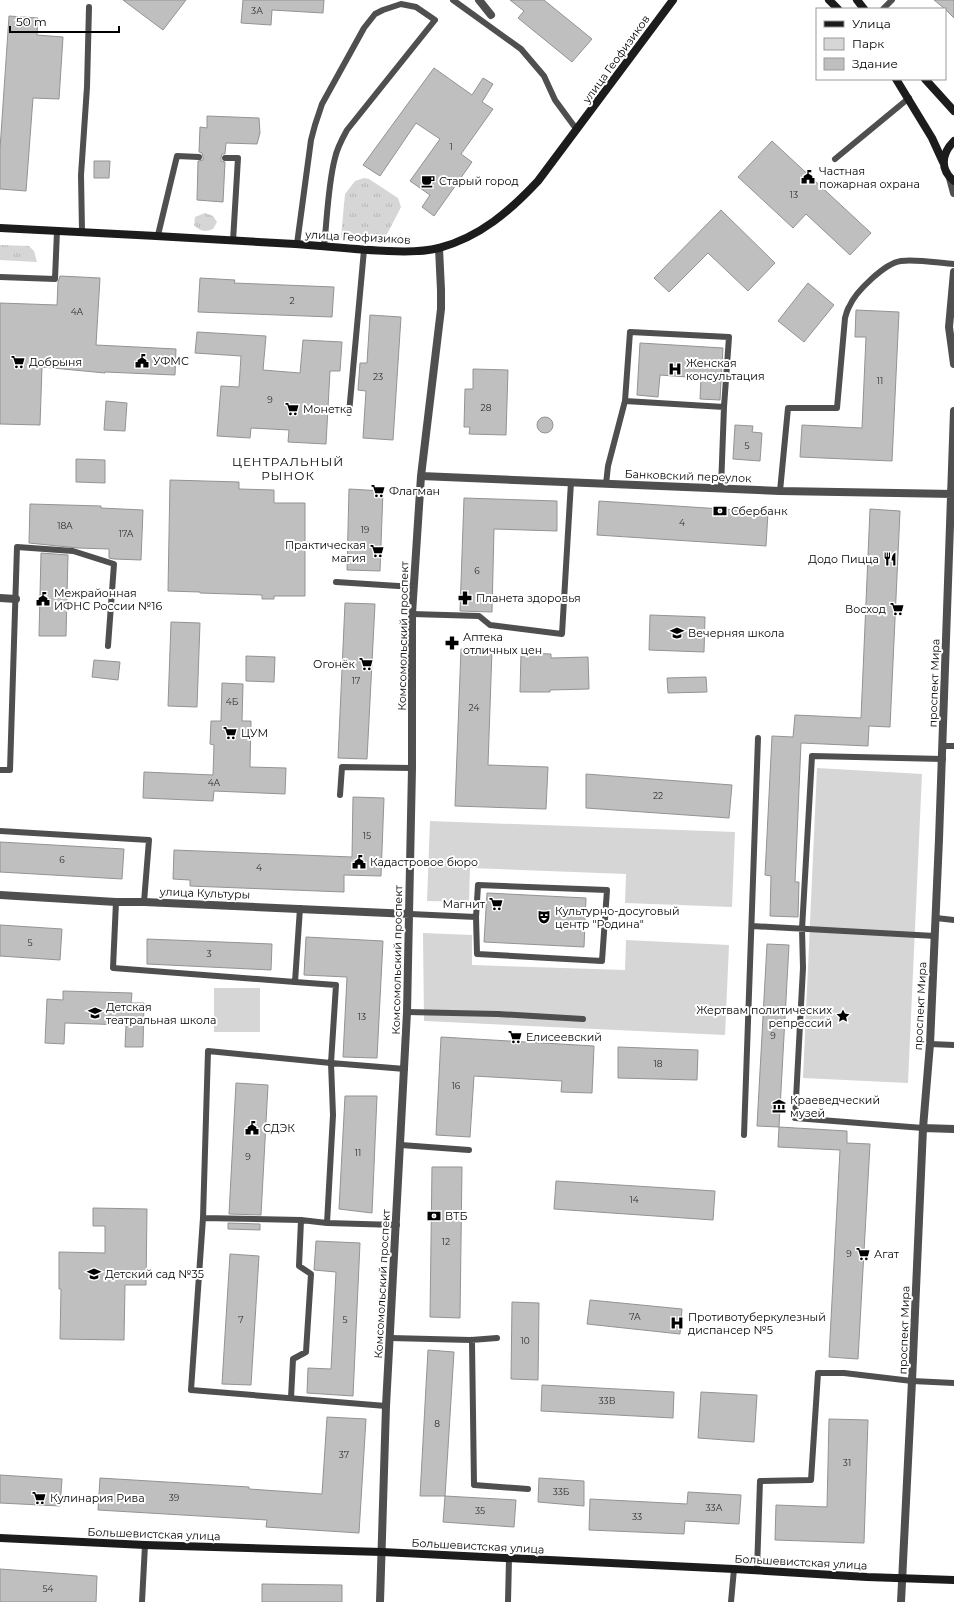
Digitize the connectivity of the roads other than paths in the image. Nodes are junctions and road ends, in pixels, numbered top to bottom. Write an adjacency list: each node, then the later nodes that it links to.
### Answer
1 (453, 0): 16 (lane)
2 (480, 0): 11 (street)
3 (673, 0): 16 (main road, улица Геофизиков)
4 (829, 0): 8 (main road)
5 (856, 0): 9 (main road)
6 (892, 0): 10 (lane)
7 (89, 7): 26 (lane)
8 (837, 8)
9 (863, 8)
10 (885, 8)
11 (491, 16)
12 (897, 80): 14 (main road)
13 (926, 80): 15 (main road)
14 (909, 98): 20 (lane); 21 (main road)
15 (954, 110)
16 (577, 130): 31 (main road, улица Геофизиков)
17 (954, 141): 21 (main road)
18 (198, 157): 27 (lane)
19 (225, 158): 28 (lane)
20 (835, 159)
21 (943, 162): 22 (main road)
22 (952, 180): 23 (street)
23 (954, 193)
24 (0, 228): 25 (main road, улица Геофизиков)
25 (57, 231): 26 (main road, улица Геофизиков); 35 (lane)
26 (82, 231): 27 (main road, улица Геофизиков)
27 (158, 235): 28 (main road, улица Геофизиков)
28 (233, 241): 29 (main road, улица Геофизиков)
29 (297, 244): 30 (main road, улица Геофизиков); 30 (lane)
30 (324, 247): 32 (main road, улица Геофизиков)
31 (439, 248): 32 (main road, улица Геофизиков); 42 (street, Комсомольский проспект)
32 (364, 250): 41 (lane)
33 (954, 264): 46 (lane)
34 (954, 272): 36 (street)
35 (0, 277)
36 (952, 328): 37 (street)
37 (954, 364)
38 (625, 401): 39 (lane); 39 (lane); 44 (lane)
39 (724, 407): 45 (lane)
40 (954, 411): 47 (street, проспект Мира)
41 (349, 413)
42 (421, 476): 43 (street, Банковский переулок); 49 (street, Комсомольский проспект)
43 (571, 482): 44 (street, Банковский переулок); 52 (lane)
44 (606, 484): 45 (street, Банковский переулок)
45 (721, 488): 46 (street, Банковский переулок)
46 (780, 491): 47 (street, Банковский переулок)
47 (952, 494): 55 (street, проспект Мира)
48 (336, 582): 49 (lane)
49 (414, 587): 52 (street, Комсомольский проспект)
50 (0, 598): 51 (street)
51 (16, 599): 53 (lane); 59 (lane)
52 (412, 614): 58 (street, Комсомольский проспект)
53 (108, 646)
54 (758, 738): 70 (lane)
55 (943, 746): 56 (lane); 57 (street, проспект Мира)
56 (954, 746)
57 (943, 759): 68 (street, проспект Мира); 71 (lane)
58 (412, 768): 60 (lane); 66 (street, Комсомольский проспект)
59 (0, 770)
60 (340, 795)
61 (0, 831): 64 (lane)
62 (0, 895): 63 (street, улица Культуры)
63 (116, 902): 64 (street, улица Культуры); 73 (lane)
64 (144, 902): 65 (street, улица Культуры)
65 (300, 908): 66 (street, улица Культуры); 73 (lane)
66 (410, 914): 67 (lane); 74 (street, Комсомольский проспект)
67 (476, 917): 67 (lane)
68 (936, 918): 69 (lane); 72 (street, проспект Мира)
69 (954, 920)
70 (752, 926): 71 (lane); 82 (lane)
71 (802, 929): 72 (lane); 80 (lane)
72 (935, 936): 76 (street, проспект Мира)
73 (295, 982): 78 (lane)
74 (408, 1012): 75 (lane); 79 (street, Комсомольский проспект)
75 (583, 1019)
76 (930, 1044): 77 (lane); 80 (street, проспект Мира)
77 (954, 1045)
78 (331, 1063): 79 (lane); 85 (lane); 87 (lane)
79 (405, 1069): 83 (street, Комсомольский проспект)
80 (923, 1128): 81 (street); 92 (street, проспект Мира)
81 (954, 1129)
82 (744, 1135)
83 (401, 1145): 84 (lane); 88 (street, Комсомольский проспект)
84 (469, 1150)
85 (203, 1218): 86 (lane); 94 (lane)
86 (301, 1220): 87 (lane); 94 (lane)
87 (327, 1223): 88 (lane)
88 (397, 1226): 89 (street, Комсомольский проспект)
89 (390, 1338): 91 (lane); 95 (street, Комсомольский проспект)
90 (497, 1338): 91 (lane)
91 (471, 1340): 96 (lane)
92 (912, 1381): 93 (lane); 102 (lane); 103 (street, проспект Мира)
93 (954, 1383)
94 (291, 1398): 95 (lane)
95 (386, 1406): 99 (street, Комсомольский проспект)
96 (528, 1489)
97 (0, 1538): 98 (main road, Большевистская улица)
98 (145, 1545): 99 (main road, Большевистская улица); 105 (lane)
99 (382, 1552): 100 (main road, Большевистская улица); 106 (street, Комсомольский проспект)
100 (509, 1558): 101 (main road, Большевистская улица); 107 (lane)
101 (734, 1569): 102 (main road, Большевистская улица); 108 (lane)
102 (757, 1570): 103 (main road, Большевистская улица)
103 (901, 1578): 104 (main road, Большевистская улица); 109 (street, проспект Мира)
104 (954, 1580)
105 (142, 1602)
106 (380, 1602)
107 (508, 1602)
108 (731, 1602)
109 (901, 1602)

